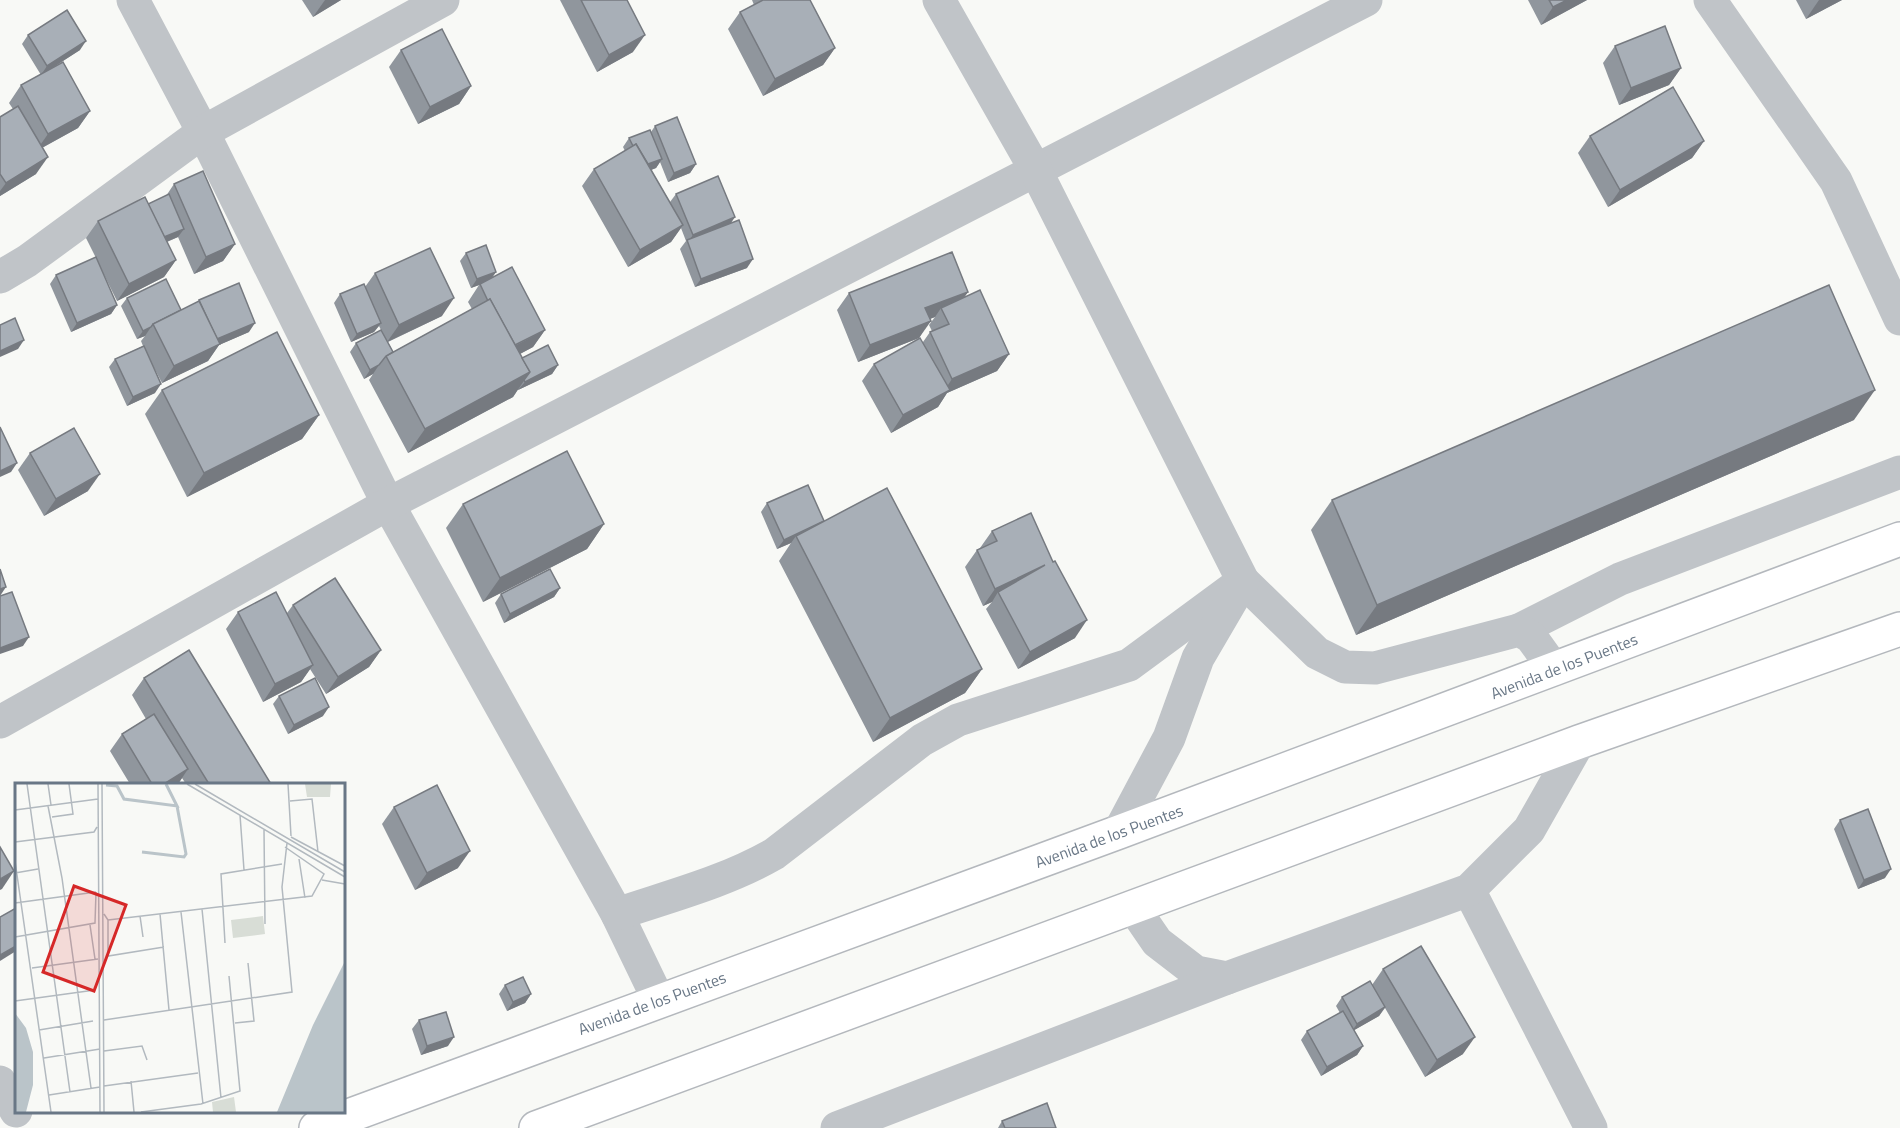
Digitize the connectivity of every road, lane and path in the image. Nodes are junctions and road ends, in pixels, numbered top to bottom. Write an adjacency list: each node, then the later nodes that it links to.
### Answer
1 (133, 0): 6 (street)
2 (443, 0): 6 (street)
3 (939, 0): 7 (street)
4 (1366, 0): 7 (street)
5 (1710, 0): 9 (street)
6 (203, 132): 8 (street); 11 (street)
7 (1035, 169): 11 (street); 13 (street)
8 (0, 277)
9 (1900, 319)
10 (1900, 472): 15 (street)
11 (388, 504): 17 (street); 22 (street)
12 (1900, 539): 16 (main road, Avenida de los Puentes)
13 (1243, 581): 15 (street); 19 (street); 22 (street)
14 (1900, 629): 18 (main road)
15 (1520, 630): 16 (street)
16 (1554, 669): 19 (main road, Avenida de los Puentes)
17 (0, 722)
18 (1579, 742): 20 (street); 21 (main road)
19 (1119, 832): 24 (main road, Avenida de los Puentes)
20 (1469, 890): 23 (street); 32 (street)
21 (1133, 908): 23 (street); 30 (main road)
22 (616, 914): 24 (street)
23 (1227, 978): 31 (street)
24 (659, 1001): 29 (main road, Avenida de los Puentes)
25 (0, 1082): 26 (street)
26 (15, 1108)
27 (18, 1113): 28 (street)
28 (27, 1128)
29 (316, 1128)
30 (536, 1128)
31 (837, 1128)
32 (1591, 1128)

